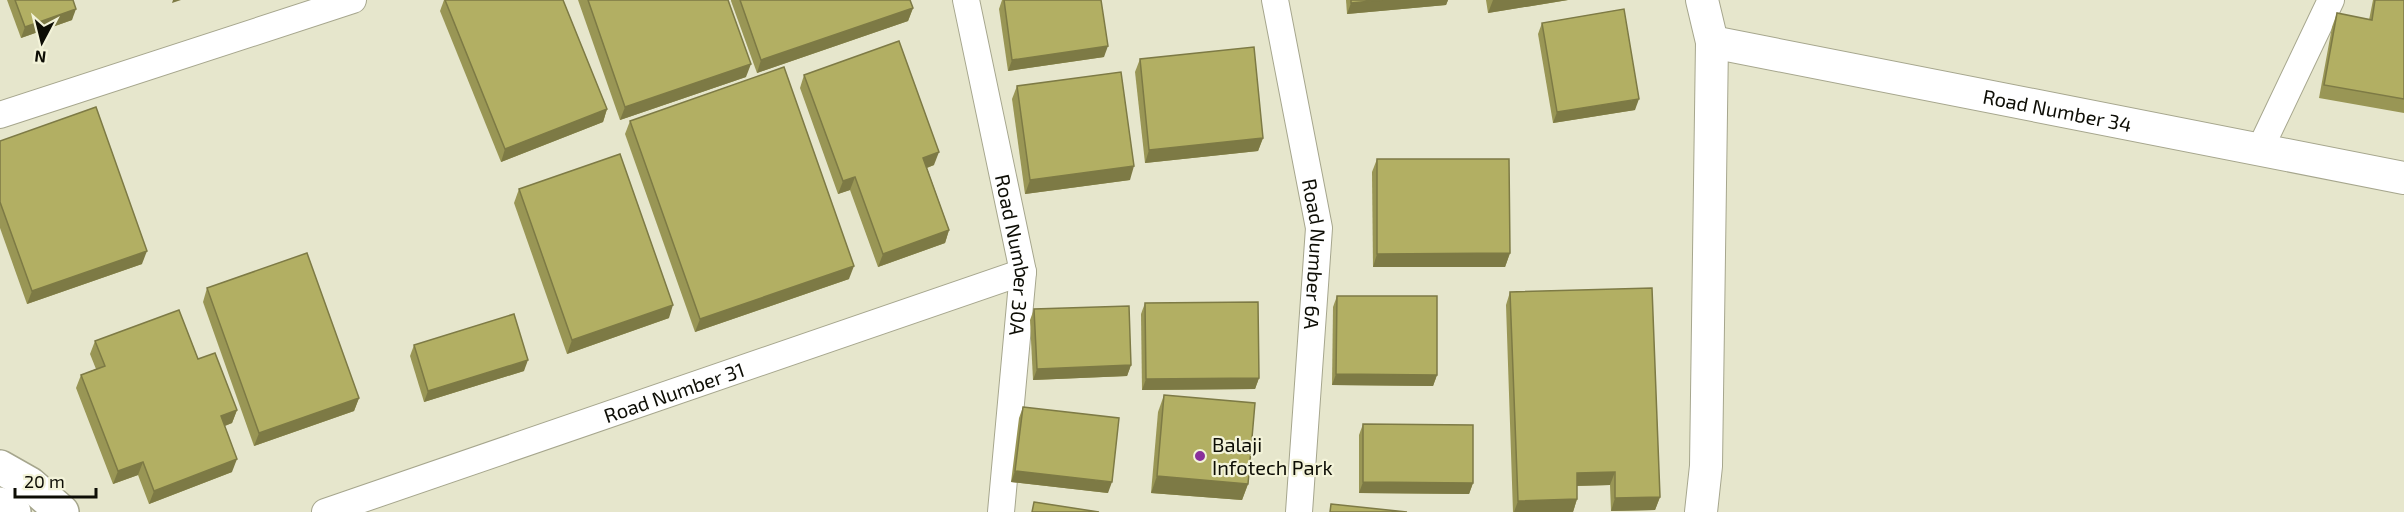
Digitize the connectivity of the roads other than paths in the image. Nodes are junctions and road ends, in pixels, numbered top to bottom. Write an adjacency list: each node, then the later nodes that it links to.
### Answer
1 (353, 0): 7 (street)
2 (966, 0): 10 (street, Road Number 30A)
3 (1275, 0): 17 (street, Road Number 6A)
4 (1702, 0): 6 (street)
5 (2331, 0): 8 (street)
6 (1712, 42): 8 (street, Road Number 34); 18 (street)
7 (0, 115)
8 (2259, 149): 9 (street, Road Number 34)
9 (2404, 178)
10 (1023, 272): 15 (street, Road Number 31); 16 (street, Road Number 30A)
11 (0, 467): 14 (main road)
12 (0, 504): 13 (main road)
13 (14, 512)
14 (62, 512)
15 (325, 512)
16 (1001, 512)
17 (1299, 512)
18 (1701, 512)

